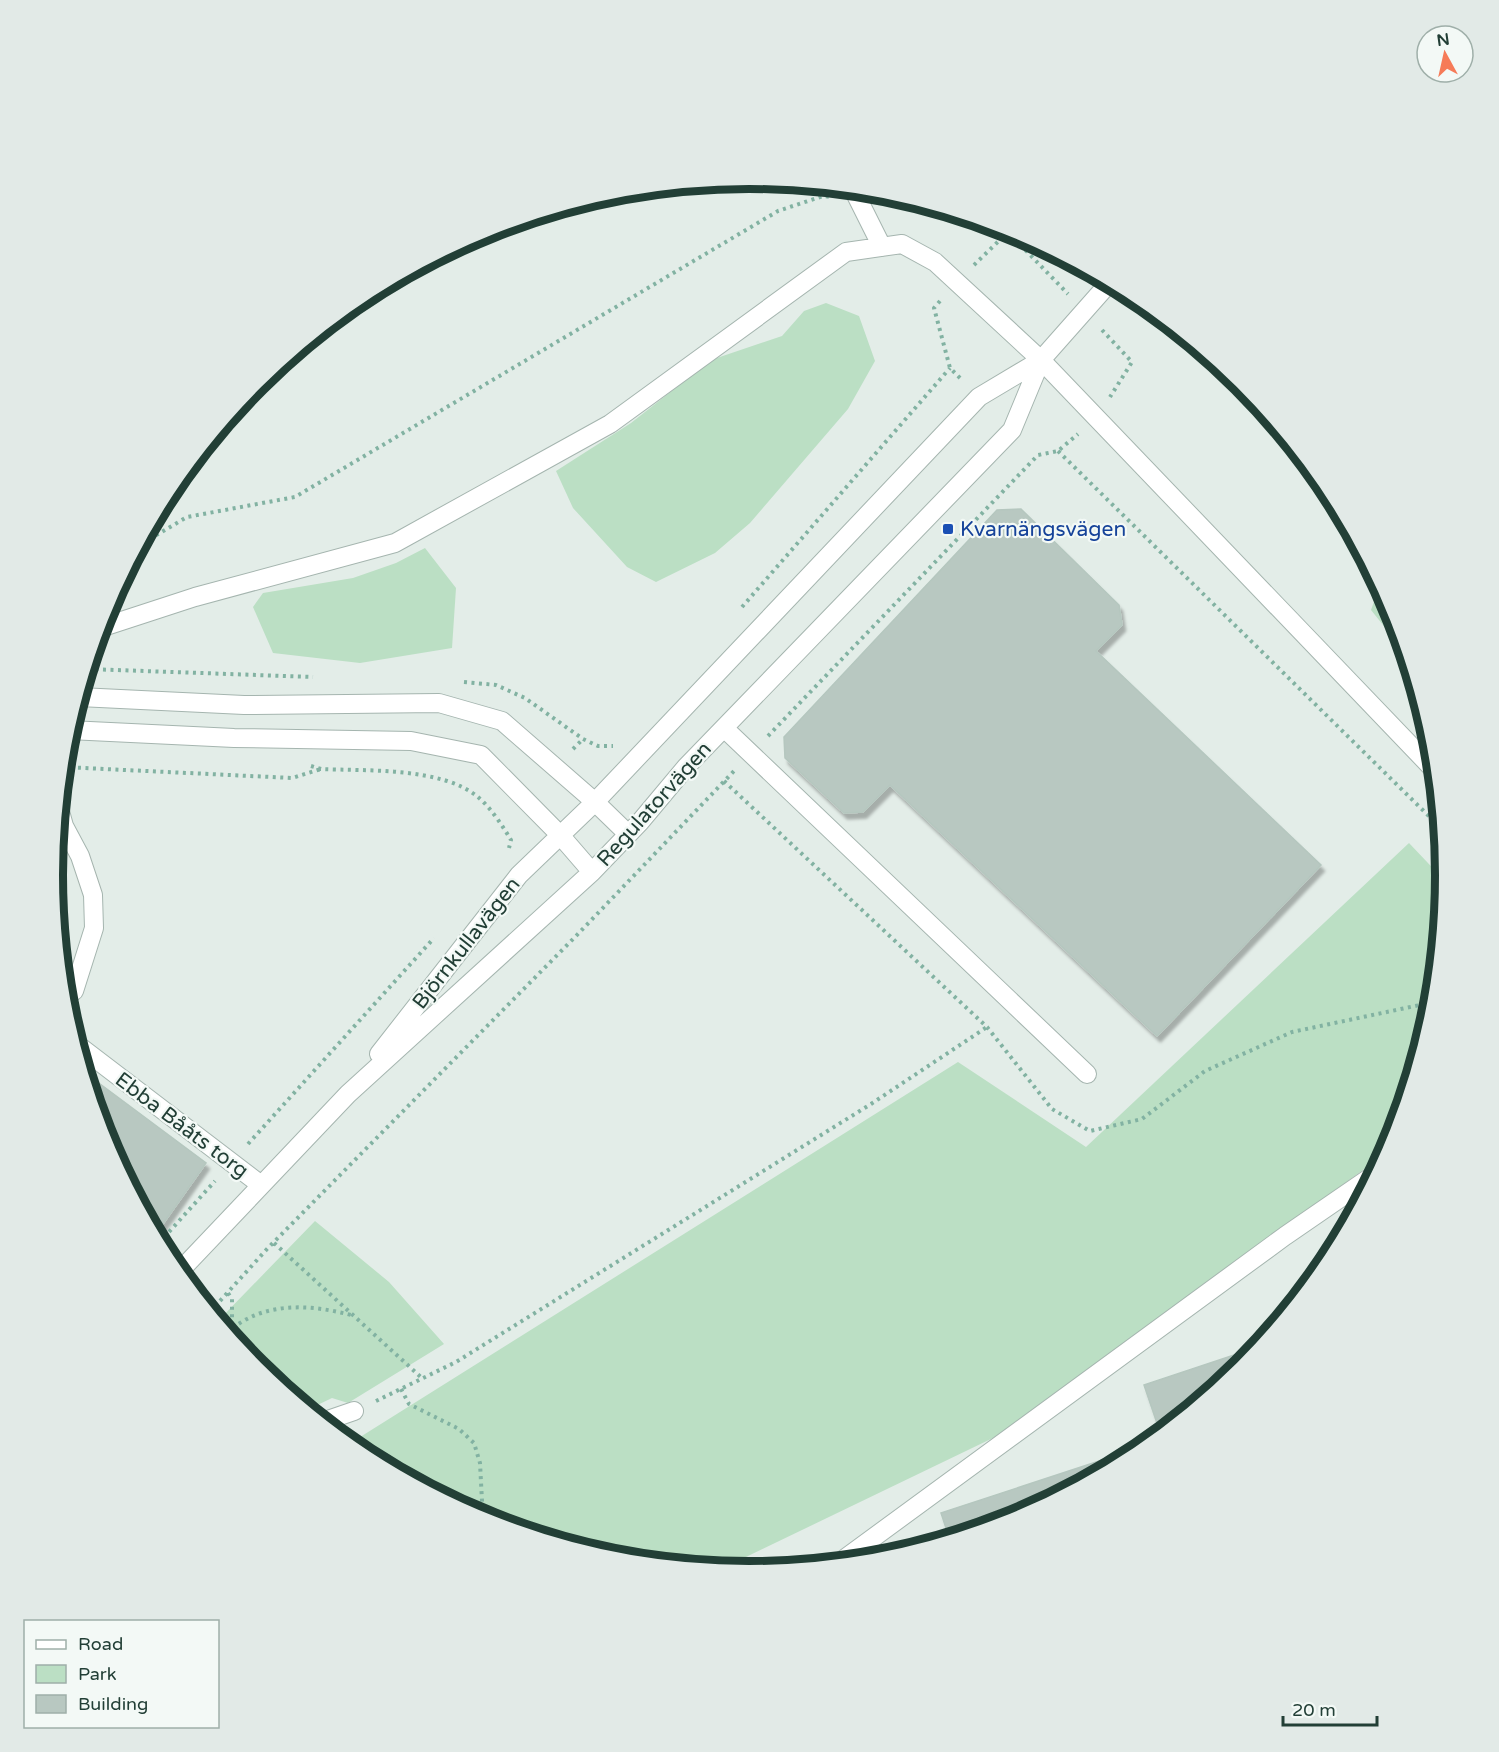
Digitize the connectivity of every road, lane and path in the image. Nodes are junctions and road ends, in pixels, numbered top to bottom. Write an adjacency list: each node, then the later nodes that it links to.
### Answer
1 (839, 195): 10 (path)
2 (858, 198): 3 (street)
3 (882, 247): 8 (street); 12 (street)
4 (1025, 248): 7 (path)
5 (1104, 288): 7 (street, Regulatorvägen)
6 (934, 308): 11 (path)
7 (1084, 310): 8 (street, Regulatorvägen); 9 (path)
8 (1041, 360): 17 (street, Regulatorvägen); 21 (street); 24 (street, Regulatorvägen)
9 (1112, 394)
10 (153, 538)
11 (740, 609)
12 (111, 625)
13 (95, 669): 14 (path)
14 (323, 677)
15 (461, 682): 19 (path)
16 (86, 697): 24 (street)
17 (724, 728): 20 (street); 27 (street, Regulatorvägen)
18 (79, 730): 28 (street, Regulatorvägen)
19 (616, 746)
20 (751, 753): 23 (path); 25 (path); 36 (street)
21 (1426, 762)
22 (72, 767): 29 (path)
23 (724, 781): 34 (path); 42 (path)
24 (595, 802): 27 (street); 28 (street, Björnkullavägen)
25 (1434, 821)
26 (64, 827): 32 (street)
27 (628, 834): 30 (street, Regulatorvägen)
28 (560, 835): 30 (street, Regulatorvägen); 37 (street, Björnkullavägen)
29 (508, 850)
30 (592, 872): 37 (street, Björnkullavägen)
31 (441, 931): 38 (path)
32 (74, 991)
33 (1424, 1004): 34 (path)
34 (987, 1027): 49 (path)
35 (85, 1051): 38 (street, Ebba Bååts torg)
36 (1087, 1074)
37 (348, 1094): 40 (street, Björnkullavägen)
38 (232, 1162): 40 (street, Ebba Bååts torg); 41 (path)
39 (1364, 1182): 54 (street)
40 (261, 1185): 43 (street, Björnkullavägen)
41 (166, 1236)
42 (274, 1243): 44 (path); 46 (path)
43 (185, 1266)
44 (228, 1293): 45 (path); 47 (path)
45 (215, 1307)
46 (354, 1316): 48 (path); 49 (path)
47 (232, 1328)
48 (232, 1329)
49 (423, 1379): 50 (path)
50 (401, 1389): 51 (path); 53 (path)
51 (354, 1411): 52 (street)
52 (330, 1419)
53 (482, 1508)
54 (848, 1555)

